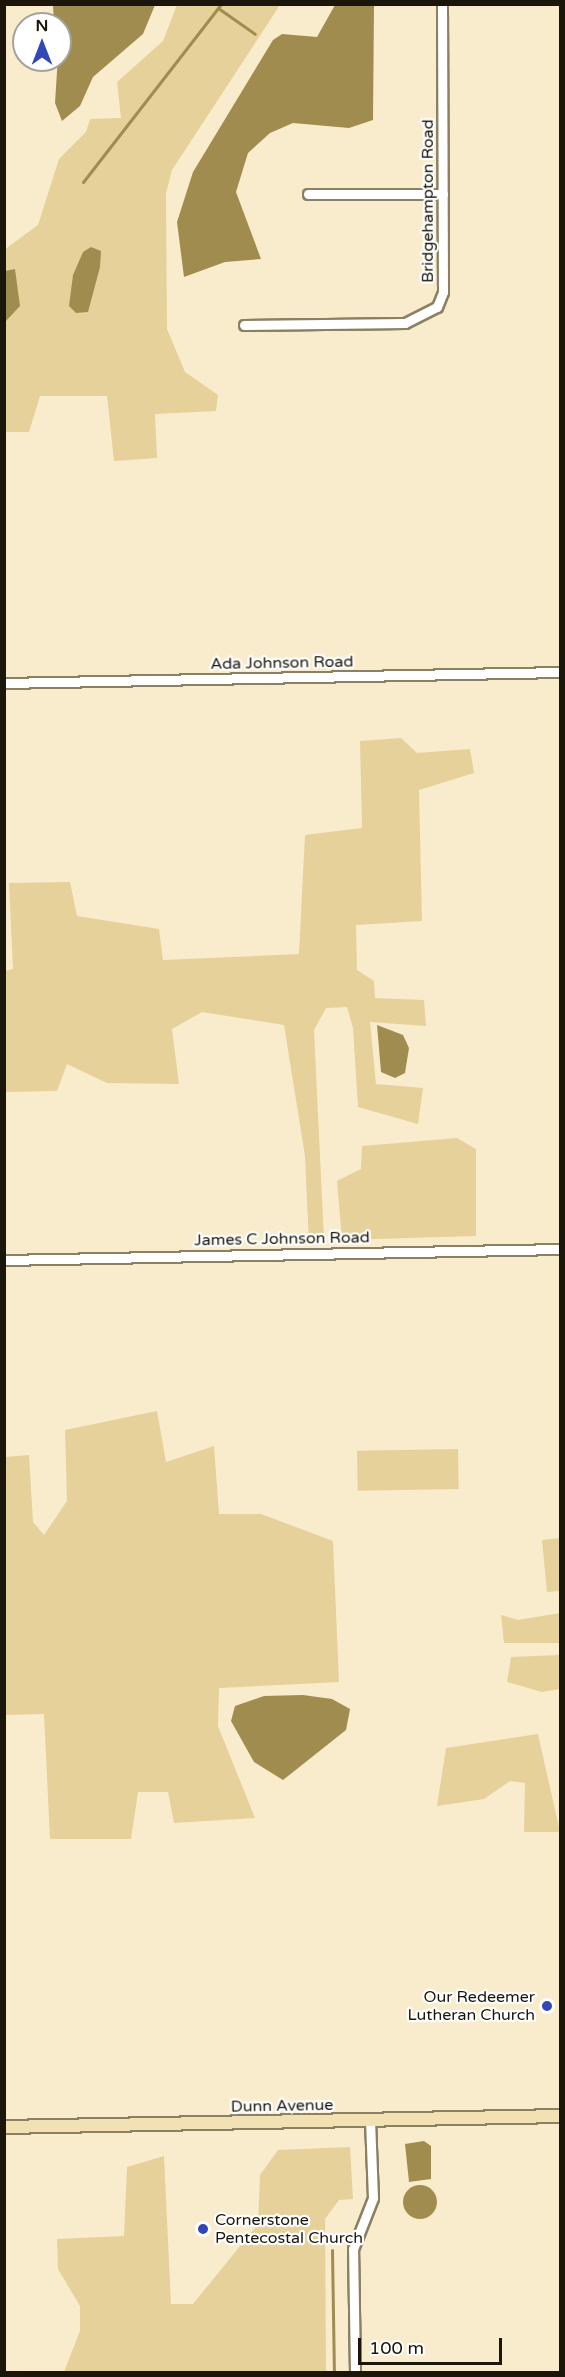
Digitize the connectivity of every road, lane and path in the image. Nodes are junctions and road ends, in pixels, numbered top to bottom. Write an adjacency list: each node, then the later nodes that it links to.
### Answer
1 (442, 4): 3 (street, Bridgehampton Road)
2 (308, 194): 3 (street)
3 (443, 194): 4 (street, Bridgehampton Road)
4 (244, 325)
5 (561, 672): 6 (street, Ada Johnson Road)
6 (4, 683)
7 (561, 1249): 8 (street, James C Johnson Road)
8 (4, 1260)
9 (561, 2116): 10 (main road, Dunn Avenue)
10 (370, 2121): 11 (main road, Dunn Avenue); 12 (street)
11 (4, 2127)
12 (355, 2373)

